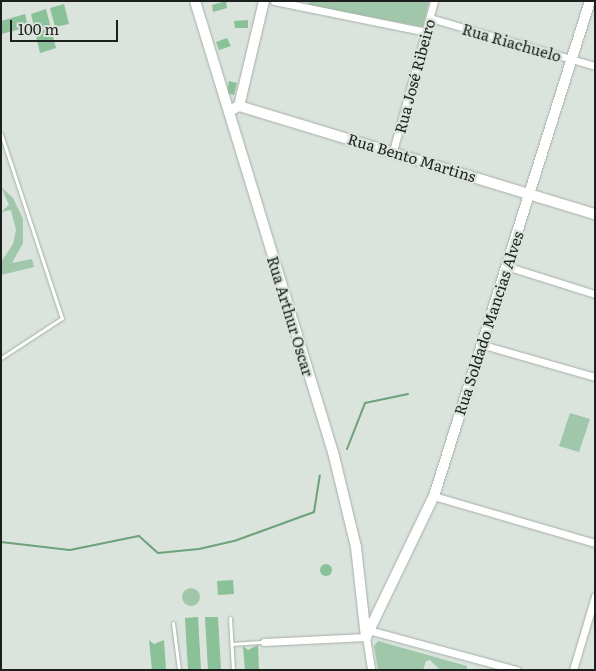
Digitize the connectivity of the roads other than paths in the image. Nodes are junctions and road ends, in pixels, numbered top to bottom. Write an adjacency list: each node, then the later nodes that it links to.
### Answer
1 (194, 1): 11 (street, Rua Arthur Oscar)
2 (264, 1): 10 (street)
3 (274, 1): 7 (street)
4 (434, 1): 6 (street, Rua José Ribeiro)
5 (590, 1): 8 (street, Rua Soldado Mancias Alves)
6 (430, 18): 7 (street, Rua José Ribeiro); 8 (street, Rua Riachuelo)
7 (426, 32): 13 (street, Rua José Ribeiro)
8 (573, 60): 9 (street, Rua Riachuelo); 14 (street, Rua Soldado Mancias Alves)
9 (595, 66)
10 (239, 106): 11 (street); 13 (street, Rua Bento Martins)
11 (229, 111): 26 (street, Rua Arthur Oscar)
12 (1, 134): 19 (lane)
13 (393, 151): 14 (street, Rua Bento Martins)
14 (530, 193): 15 (street, Rua Bento Martins); 16 (street, Rua Soldado Mancias Alves)
15 (595, 214)
16 (506, 266): 17 (street); 18 (street, Rua Soldado Mancias Alves)
17 (595, 294)
18 (480, 344): 20 (street); 21 (street, Rua Soldado Mancias Alves)
19 (1, 358)
20 (595, 377)
21 (434, 496): 22 (street); 26 (street, Rua Soldado Mancias Alves)
22 (595, 543)
23 (595, 596): 33 (street)
24 (230, 618): 28 (lane)
25 (173, 623): 29 (lane)
26 (369, 634): 27 (street); 31 (street); 32 (street)
27 (264, 642): 28 (lane)
28 (232, 644): 30 (lane)
29 (179, 670)
30 (234, 670)
31 (371, 670)
32 (517, 670)
33 (574, 670)

